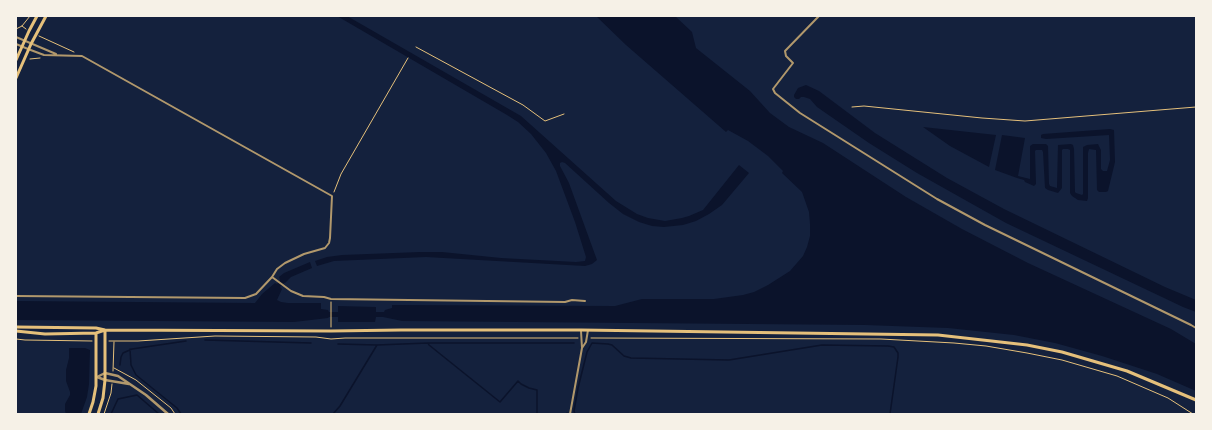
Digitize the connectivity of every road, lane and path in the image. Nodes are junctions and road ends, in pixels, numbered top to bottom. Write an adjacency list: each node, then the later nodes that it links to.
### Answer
1 (30, 16): 5 (path)
2 (37, 16): 7 (main road)
3 (46, 16): 8 (main road)
4 (819, 16): 33 (street)
5 (22, 26): 6 (path); 7 (path)
6 (16, 29)
7 (29, 31): 10 (main road)
8 (36, 35): 12 (main road); 17 (path)
9 (16, 37): 10 (street)
10 (24, 41): 12 (street); 13 (main road)
11 (16, 44): 13 (street)
12 (31, 44): 15 (main road); 16 (street)
13 (22, 47): 15 (street); 21 (main road)
14 (416, 47): 25 (path)
15 (28, 49): 16 (street); 20 (main road)
16 (57, 55): 17 (street)
17 (82, 56): 26 (street)
18 (42, 58): 20 (path)
19 (408, 58): 26 (path)
20 (24, 59): 22 (main road)
21 (16, 60)
22 (16, 78)
23 (852, 107): 24 (path)
24 (1196, 107)
25 (564, 114)
26 (332, 196): 27 (street)
27 (272, 277): 28 (street); 29 (street)
28 (16, 296)
29 (331, 299): 30 (street); 38 (path)
30 (584, 301)
31 (16, 327): 32 (main road)
32 (96, 328): 34 (main road); 39 (main road)
33 (1196, 328)
34 (104, 330): 38 (main road); 39 (main road); 44 (main road)
35 (581, 330): 36 (main road); 38 (main road); 40 (street)
36 (588, 330): 41 (street); 54 (main road)
37 (16, 331): 39 (main road)
38 (331, 331)
39 (96, 333): 43 (main road)
40 (580, 338): 45 (path); 46 (street)
41 (587, 338): 46 (street); 61 (path)
42 (16, 339): 43 (path)
43 (96, 341): 50 (main road)
44 (105, 341): 45 (path); 48 (main road)
45 (114, 342): 47 (path)
46 (582, 348): 60 (street)
47 (114, 368): 49 (path); 59 (path)
48 (105, 374): 49 (street); 50 (street); 51 (main road)
49 (113, 374): 53 (street)
50 (97, 377): 51 (street); 55 (main road)
51 (105, 380): 52 (street); 56 (main road)
52 (113, 381): 53 (street); 57 (path)
53 (131, 385): 58 (street)
54 (1196, 400)
55 (89, 414)
56 (98, 414)
57 (104, 414)
58 (168, 414)
59 (175, 414)
60 (570, 414)
61 (1193, 414)

